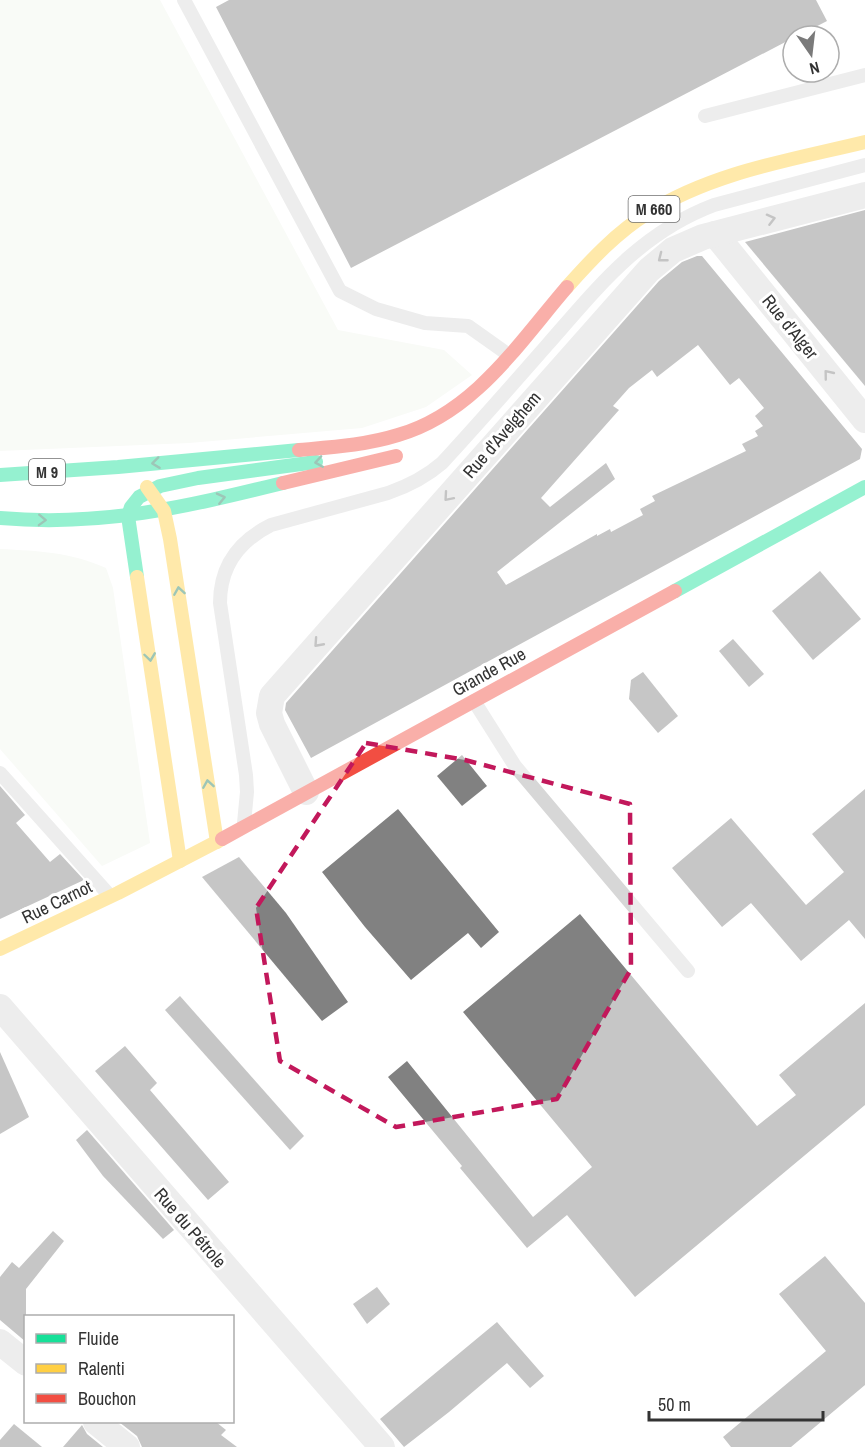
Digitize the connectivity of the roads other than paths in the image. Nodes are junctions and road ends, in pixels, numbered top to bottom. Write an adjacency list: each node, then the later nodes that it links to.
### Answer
1 (184, 0): 8 (lane)
2 (865, 75): 3 (lane)
3 (705, 116)
4 (865, 142): 8 (main road, M 660)
5 (865, 165): 23 (lane)
6 (865, 195): 7 (street, Rue d'Avelghem, one-way to 6)
7 (715, 234): 10 (street, Rue d'Alger, one-way to 7); 22 (street, Rue d'Avelghem, one-way to 22)
8 (504, 361): 9 (main road, M 660); 11 (main road, M 660)
9 (450, 412): 13 (main road, M 660, one-way to 13); 16 (main road, one-way to 16)
10 (865, 420)
11 (446, 428)
12 (412, 450): 17 (main road, one-way to 12)
13 (118, 467): 14 (main road, M 9); 16 (main road)
14 (0, 476)
15 (865, 487): 20 (main road, Grande Rue)
16 (151, 490): 17 (main road); 18 (main road)
17 (164, 511): 18 (main road); 24 (main road, one-way to 17)
18 (128, 516): 19 (main road, one-way to 18); 25 (main road, one-way to 25)
19 (0, 518)
20 (474, 701): 22 (main road, Grande Rue); 32 (lane)
21 (0, 773): 27 (lane)
22 (306, 792): 23 (main road, Grande Rue)
23 (243, 827): 24 (main road, Grande Rue); 28 (lane)
24 (217, 842): 25 (main road, Grande Rue)
25 (180, 861): 26 (main road, Grande Rue)
26 (130, 887): 27 (main road, Rue Carnot)
27 (110, 896): 29 (main road, Rue Carnot)
28 (133, 901)
29 (0, 949)
30 (19, 955): 31 (lane)
31 (0, 963)
32 (688, 971)
33 (0, 1008): 38 (street, Rue du Pétrole)
34 (0, 1342): 35 (street)
35 (24, 1361)
36 (97, 1423): 37 (street)
37 (127, 1447)
38 (382, 1447)

